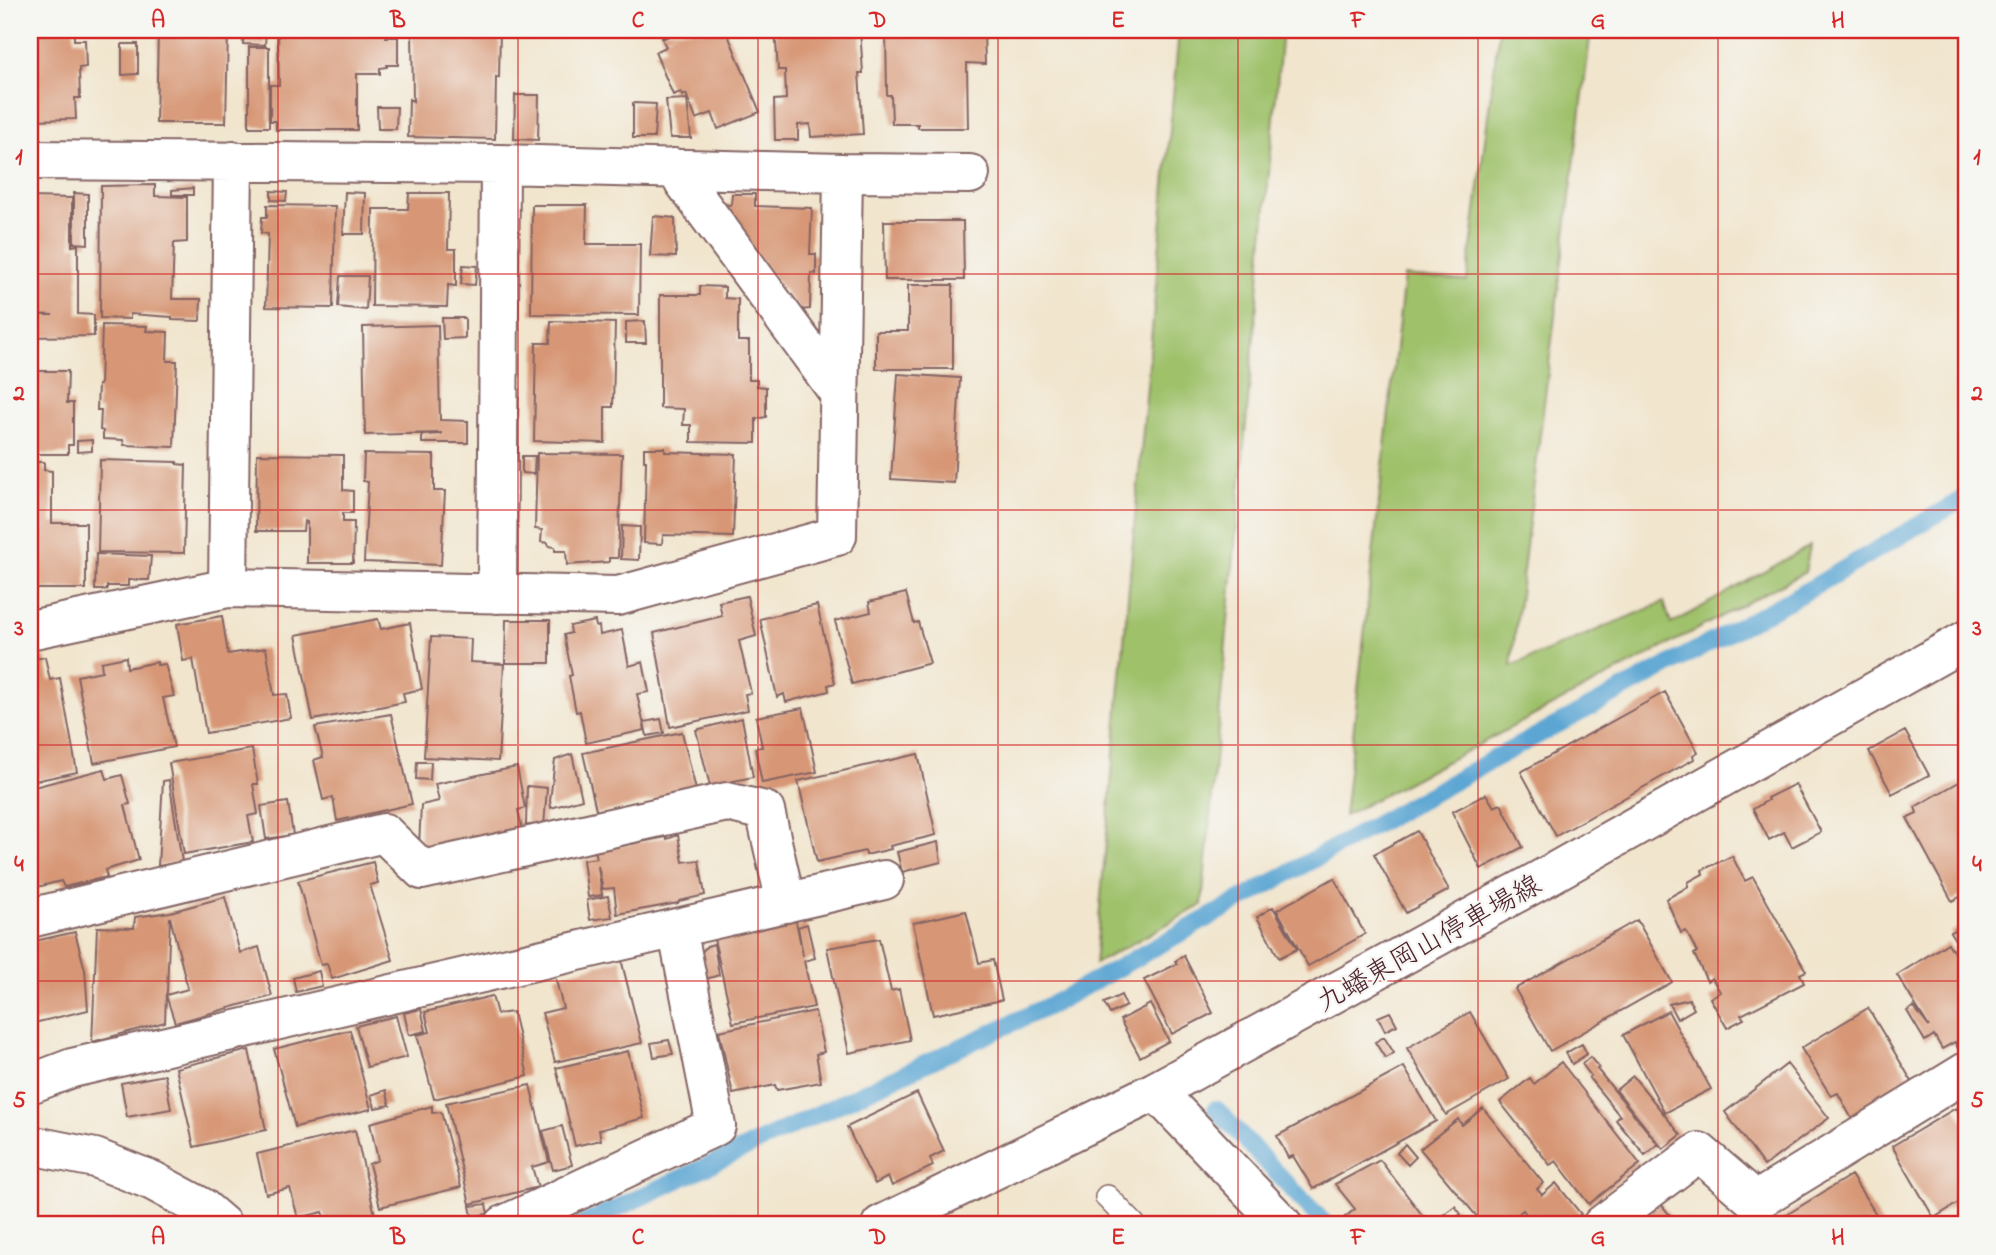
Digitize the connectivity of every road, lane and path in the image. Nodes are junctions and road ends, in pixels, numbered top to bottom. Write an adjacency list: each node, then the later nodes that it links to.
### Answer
1 (30, 160): 2 (street)
2 (233, 161): 3 (street); 8 (street)
3 (500, 164): 4 (street); 9 (street)
4 (674, 168): 5 (street); 7 (street)
5 (843, 173): 6 (street); 7 (street)
6 (970, 174)
7 (839, 393): 9 (street)
8 (228, 588): 9 (street); 10 (street)
9 (497, 594)
10 (30, 630)
11 (1966, 640): 18 (street, 九蟠東岡山停車場線)
12 (884, 880): 13 (street)
13 (786, 903): 14 (street); 15 (street)
14 (30, 918)
15 (677, 928): 17 (street); 22 (street)
16 (1966, 1072): 26 (street)
17 (30, 1084)
18 (1156, 1091): 23 (street, 九蟠東岡山停車場線); 25 (street)
19 (30, 1144): 21 (street)
20 (1107, 1197): 24 (lane)
21 (222, 1225)
22 (504, 1225)
23 (881, 1225)
24 (1134, 1225)
25 (1283, 1225)
26 (1602, 1225)

